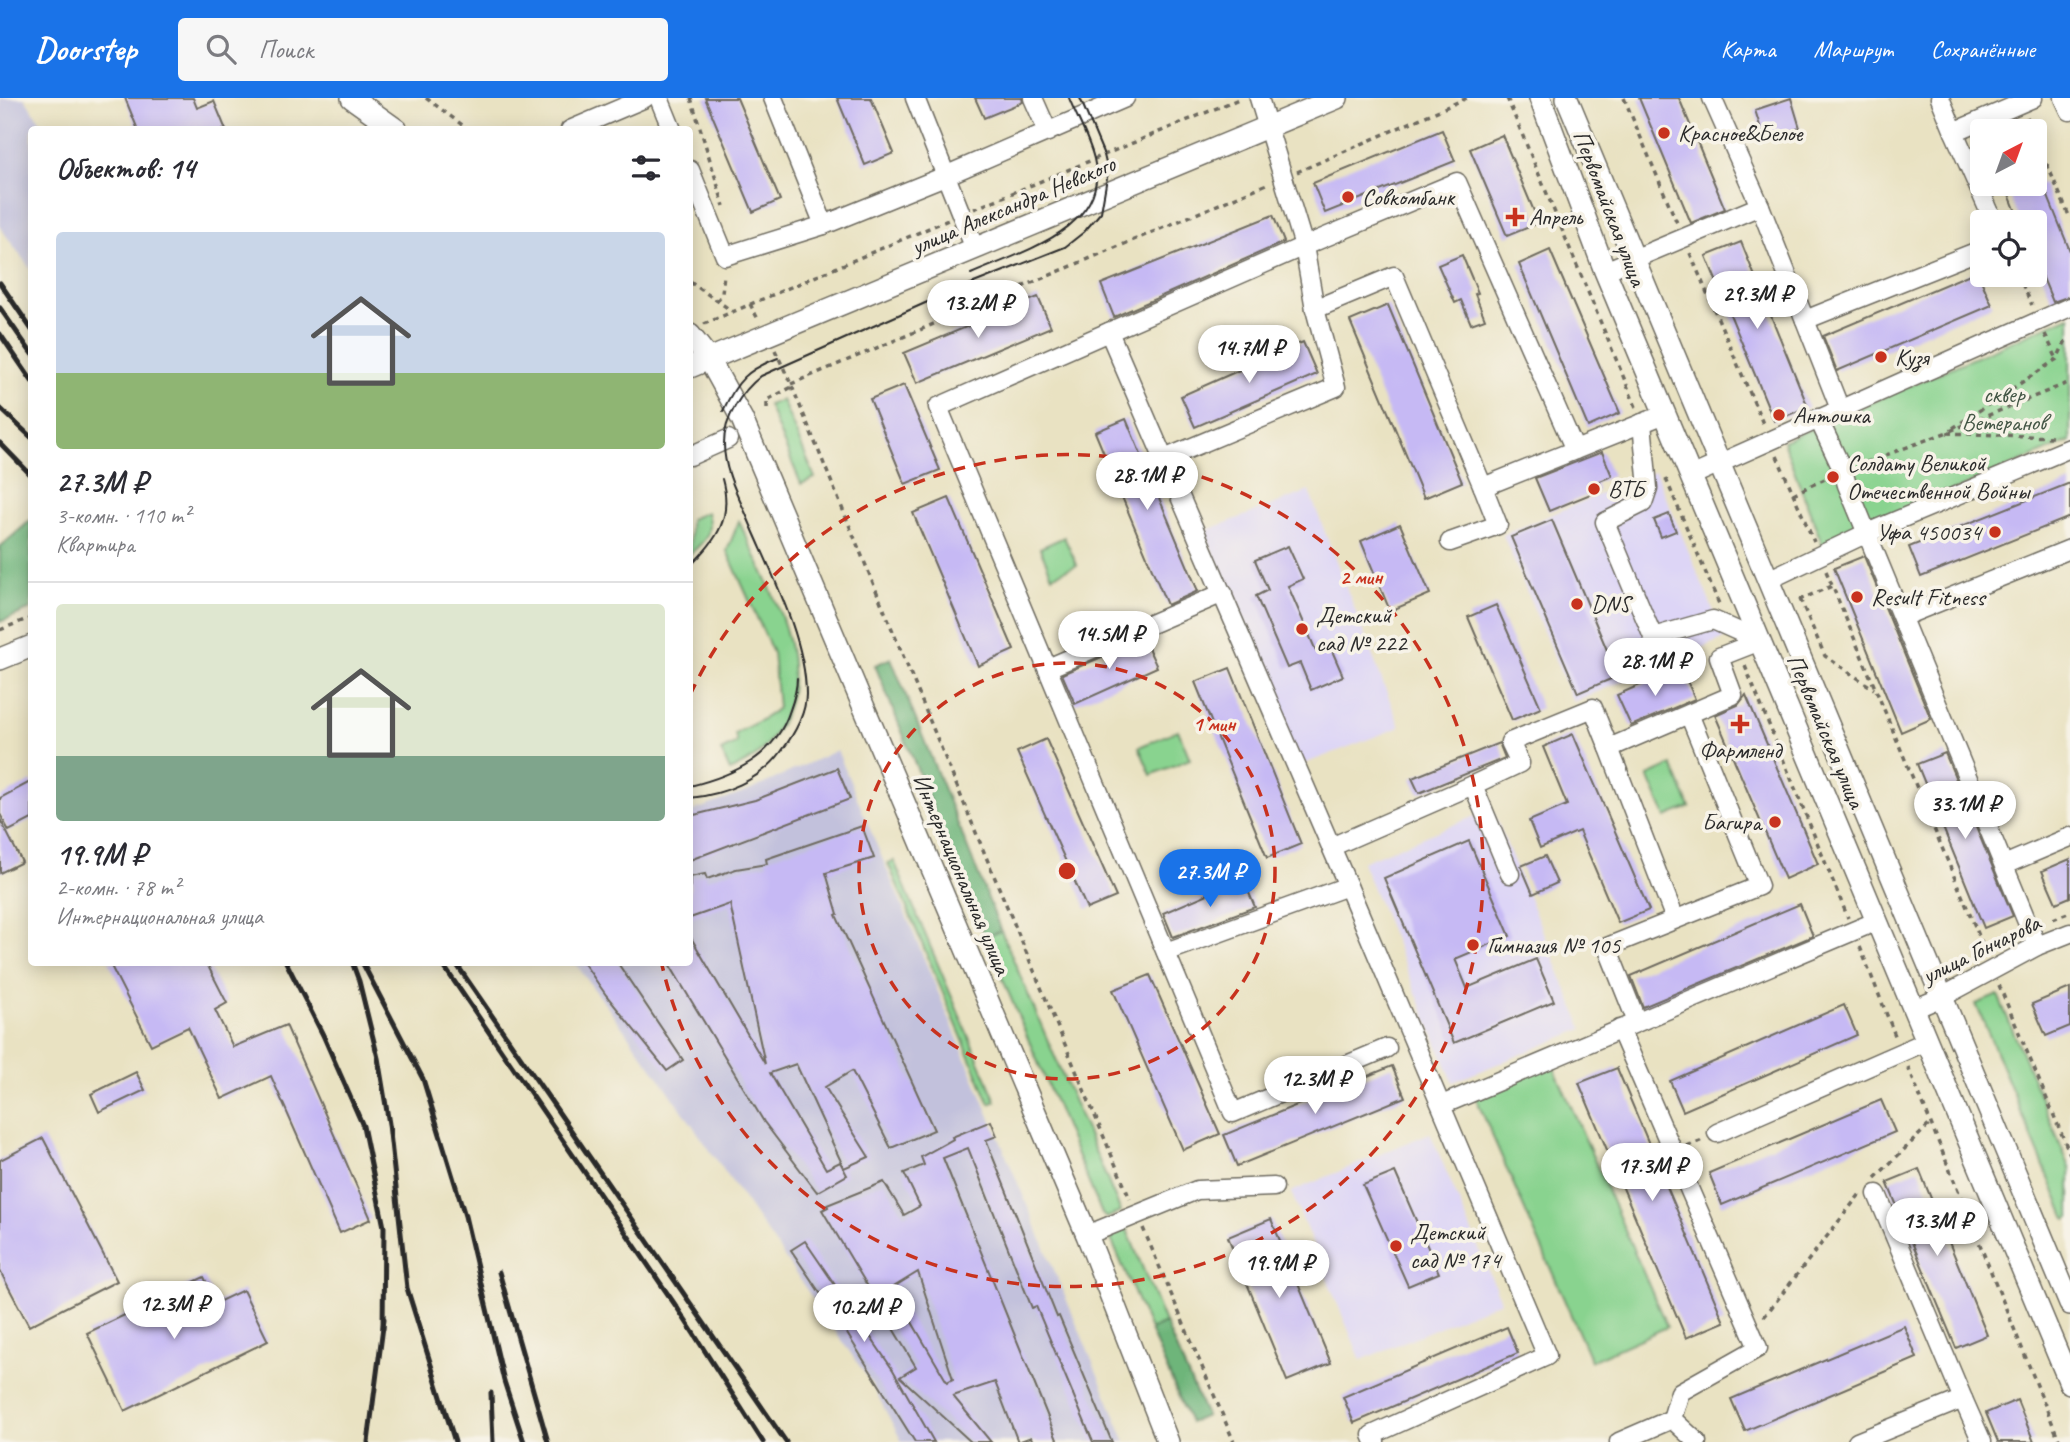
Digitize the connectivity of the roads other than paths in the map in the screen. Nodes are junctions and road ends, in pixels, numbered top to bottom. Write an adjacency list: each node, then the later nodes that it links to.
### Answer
1 (352, 98): 17 (main road)
2 (645, 98): 18 (street)
3 (659, 98): 19 (street)
4 (774, 98): 27 (street)
5 (915, 98): 23 (street)
6 (1033, 98): 21 (street)
7 (1125, 98): 21 (street)
8 (1259, 98): 20 (street)
9 (1337, 98): 20 (main road, улица Александра Невского)
10 (1540, 98): 32 (main road, Первомайская улица)
11 (1567, 98): 31 (main road, Первомайская улица)
12 (1712, 98): 25 (street)
13 (1940, 98): 22 (street)
14 (2034, 98): 22 (street)
15 (2064, 98): 16 (street)
16 (2070, 111)
17 (391, 126)
18 (579, 126)
19 (671, 126)
20 (1268, 126): 28 (street); 29 (main road, улица Александра Невского)
21 (1048, 132): 23 (street)
22 (1955, 132): 26 (street)
23 (945, 176): 27 (street); 29 (street)
24 (693, 177): 27 (street)
25 (1760, 206): 31 (street); 35 (street)
26 (1989, 210)
27 (824, 225)
28 (1304, 246): 34 (street); 37 (street); 45 (street)
29 (975, 249): 38 (main road, улица Александра Невского)
30 (1970, 254): 35 (street)
31 (1634, 260): 32 (street); 48 (main road, Первомайская улица)
32 (1605, 271): 40 (main road, Первомайская улица)
33 (2070, 307): 39 (street)
34 (1315, 309): 47 (street); 50 (street)
35 (1805, 320): 39 (street)
36 (695, 331): 38 (main road, Интернациональная улица)
37 (1109, 332): 47 (street); 60 (street)
38 (699, 363): 84 (main road, Интернациональная улица)
39 (1840, 409): 41 (street)
40 (1665, 414): 42 (street); 49 (main road, Первомайская улица)
41 (1818, 418): 48 (street); 51 (street)
42 (1642, 423): 45 (street); 57 (street)
43 (729, 439): 46 (street)
44 (2063, 443): 51 (street)
45 (1576, 450): 50 (street)
46 (693, 455)
47 (1164, 459): 55 (street)
48 (1719, 464): 49 (street); 54 (main road, Первомайская улица)
49 (1691, 476): 57 (main road, Первомайская улица)
50 (1483, 487): 52 (street)
51 (1867, 533): 54 (street); 56 (street)
52 (1450, 542)
53 (2070, 549): 56 (street)
54 (1768, 580): 74 (main road, Первомайская улица)
55 (1223, 593): 60 (street); 65 (street)
56 (1902, 617): 66 (street)
57 (1760, 641): 61 (street); 70 (main road, Первомайская улица)
58 (28, 648): 59 (main road)
59 (0, 659)
60 (1048, 668): 73 (street)
61 (1689, 715): 62 (street); 69 (street)
62 (1609, 748): 63 (street); 69 (street)
63 (1473, 785): 65 (street); 67 (street)
64 (2070, 837): 66 (street)
65 (1331, 846): 68 (street)
66 (2004, 865): 72 (street)
67 (1510, 874)
68 (1348, 886): 73 (street); 80 (street)
69 (1675, 919): 76 (street)
70 (1877, 921): 75 (main road, Первомайская улица); 76 (street)
71 (2070, 933): 72 (street, улица Гончарова)
72 (2037, 946): 74 (street, улица Гончарова)
73 (1166, 952): 79 (street)
74 (1942, 997): 75 (street, улица Гончарова); 85 (main road, Первомайская улица)
75 (1914, 1009): 78 (main road, Первомайская улица)
76 (1637, 1022): 77 (street)
77 (1620, 1030): 80 (street); 88 (street)
78 (1927, 1041): 81 (street); 86 (main road, Первомайская улица)
79 (1387, 1048)
80 (1442, 1105): 90 (street)
81 (1717, 1133)
82 (1274, 1186): 84 (street)
83 (1870, 1189): 87 (street)
84 (1087, 1235): 89 (main road, Интернациональная улица)
85 (2070, 1304)
86 (2070, 1383)
87 (1963, 1399): 93 (street); 94 (street)
88 (1672, 1419): 91 (street); 92 (street)
89 (1168, 1442)
90 (1375, 1442)
91 (1619, 1442)
92 (1697, 1442)
93 (1857, 1442)
94 (1982, 1442)

